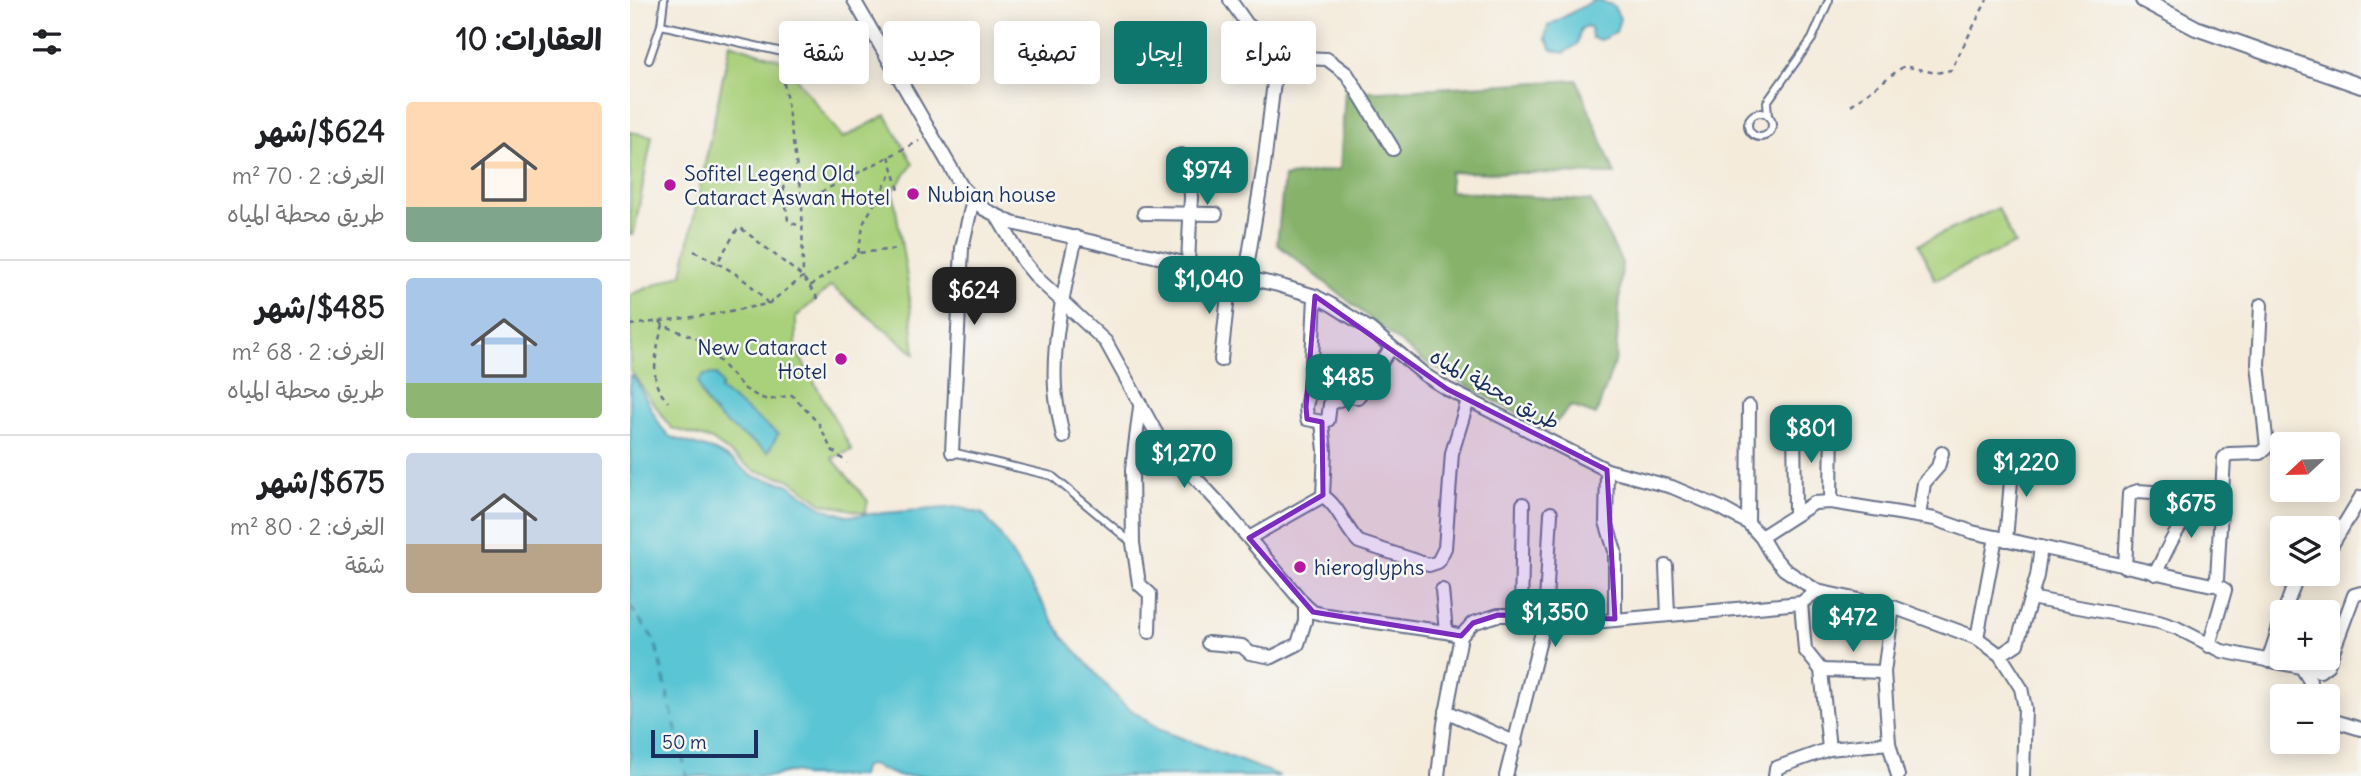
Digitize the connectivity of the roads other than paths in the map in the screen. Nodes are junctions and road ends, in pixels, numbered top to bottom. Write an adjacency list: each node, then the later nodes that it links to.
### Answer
1 (664, 0): 7 (lane)
2 (855, 0): 16 (street, طريق محطة المياه)
3 (1230, 0): 6 (street)
4 (1829, 0): 13 (lane)
5 (2143, 0): 12 (street)
6 (1245, 21)
7 (661, 25): 8 (lane); 10 (lane)
8 (779, 50)
9 (1316, 59): 14 (street)
10 (649, 60)
11 (1274, 84): 24 (street)
12 (2361, 86)
13 (1768, 116): 13 (lane)
14 (1393, 149)
15 (1181, 155): 18 (street)
16 (972, 199): 20 (street, طريق محطة المياه); 37 (street)
17 (1144, 213): 18 (street)
18 (1190, 214): 19 (street); 22 (street)
19 (1216, 214)
20 (997, 217): 21 (street, طريق محطة المياه); 26 (street)
21 (1076, 237): 22 (street, طريق محطة المياه); 26 (street)
22 (1188, 265): 23 (street, طريق محطة المياه)
23 (1230, 276): 24 (street, طريق محطة المياه); 29 (street)
24 (1245, 279): 25 (street, طريق محطة المياه)
25 (1315, 296): 28 (street, طريق محطة المياه); 35 (street)
26 (1062, 304): 32 (street); 36 (street)
27 (2261, 305): 42 (street)
28 (1391, 348): 30 (street, طريق محطة المياه); 35 (street)
29 (1222, 360)
30 (1468, 400): 40 (street, طريق محطة المياه); 41 (street)
31 (1749, 406): 49 (street)
32 (1140, 407): 52 (street); 54 (street)
33 (1794, 416): 47 (street)
34 (1832, 419): 44 (street)
35 (1322, 422): 41 (street)
36 (1063, 437)
37 (952, 452): 54 (lane)
38 (1942, 453): 48 (street)
39 (2013, 457): 53 (street)
40 (1607, 470): 49 (street, طريق محطة المياه); 69 (street)
41 (1323, 496): 52 (street)
42 (2221, 497): 57 (street); 58 (street); 59 (street)
43 (2361, 497): 50 (street)
44 (1831, 502): 47 (street); 48 (street)
45 (1523, 504): 67 (street)
46 (1551, 513): 70 (street)
47 (1795, 514): 51 (street)
48 (1919, 516): 53 (street)
49 (1748, 523): 51 (street, طريق محطة المياه)
50 (2340, 531)
51 (1761, 537): 61 (street, طريق محطة المياه)
52 (1249, 538): 65 (street)
53 (2001, 538): 55 (street); 75 (street)
54 (1133, 543): 71 (street)
55 (2041, 547): 57 (street); 63 (street)
56 (1666, 566): 68 (street)
57 (2125, 567): 58 (street)
58 (2155, 574): 59 (street)
59 (2216, 584): 77 (street)
60 (1442, 590): 72 (street)
61 (1817, 591): 64 (street); 66 (street, طريق محطة المياه)
62 (2361, 593): 73 (street)
63 (2030, 598): 77 (street); 78 (street)
64 (1801, 603): 68 (street); 81 (street)
65 (1305, 605): 72 (street); 76 (street)
66 (1893, 607): 75 (street, طريق محطة المياه); 82 (street)
67 (1521, 615): 70 (street); 74 (street)
68 (1668, 615): 69 (street)
69 (1615, 619): 70 (street)
70 (1545, 620): 86 (street)
71 (1149, 632)
72 (1446, 632): 74 (street)
73 (2340, 633)
74 (1461, 636): 83 (street)
75 (1977, 638): 78 (street, طريق محطة المياه)
76 (1208, 643)
77 (2209, 646): 80 (street)
78 (2000, 655): 93 (street)
79 (2270, 655): 80 (street)
80 (2268, 661)
81 (1821, 670): 82 (street); 88 (street)
82 (1884, 672): 87 (street)
83 (1447, 711): 86 (street); 89 (street)
84 (2340, 723): 85 (street)
85 (2361, 729)
86 (1516, 743): 90 (street)
87 (1889, 743): 88 (street); 92 (street)
88 (1829, 749): 91 (street)
89 (1437, 776)
90 (1506, 776)
91 (1775, 776)
92 (1898, 776)
93 (2023, 776)

